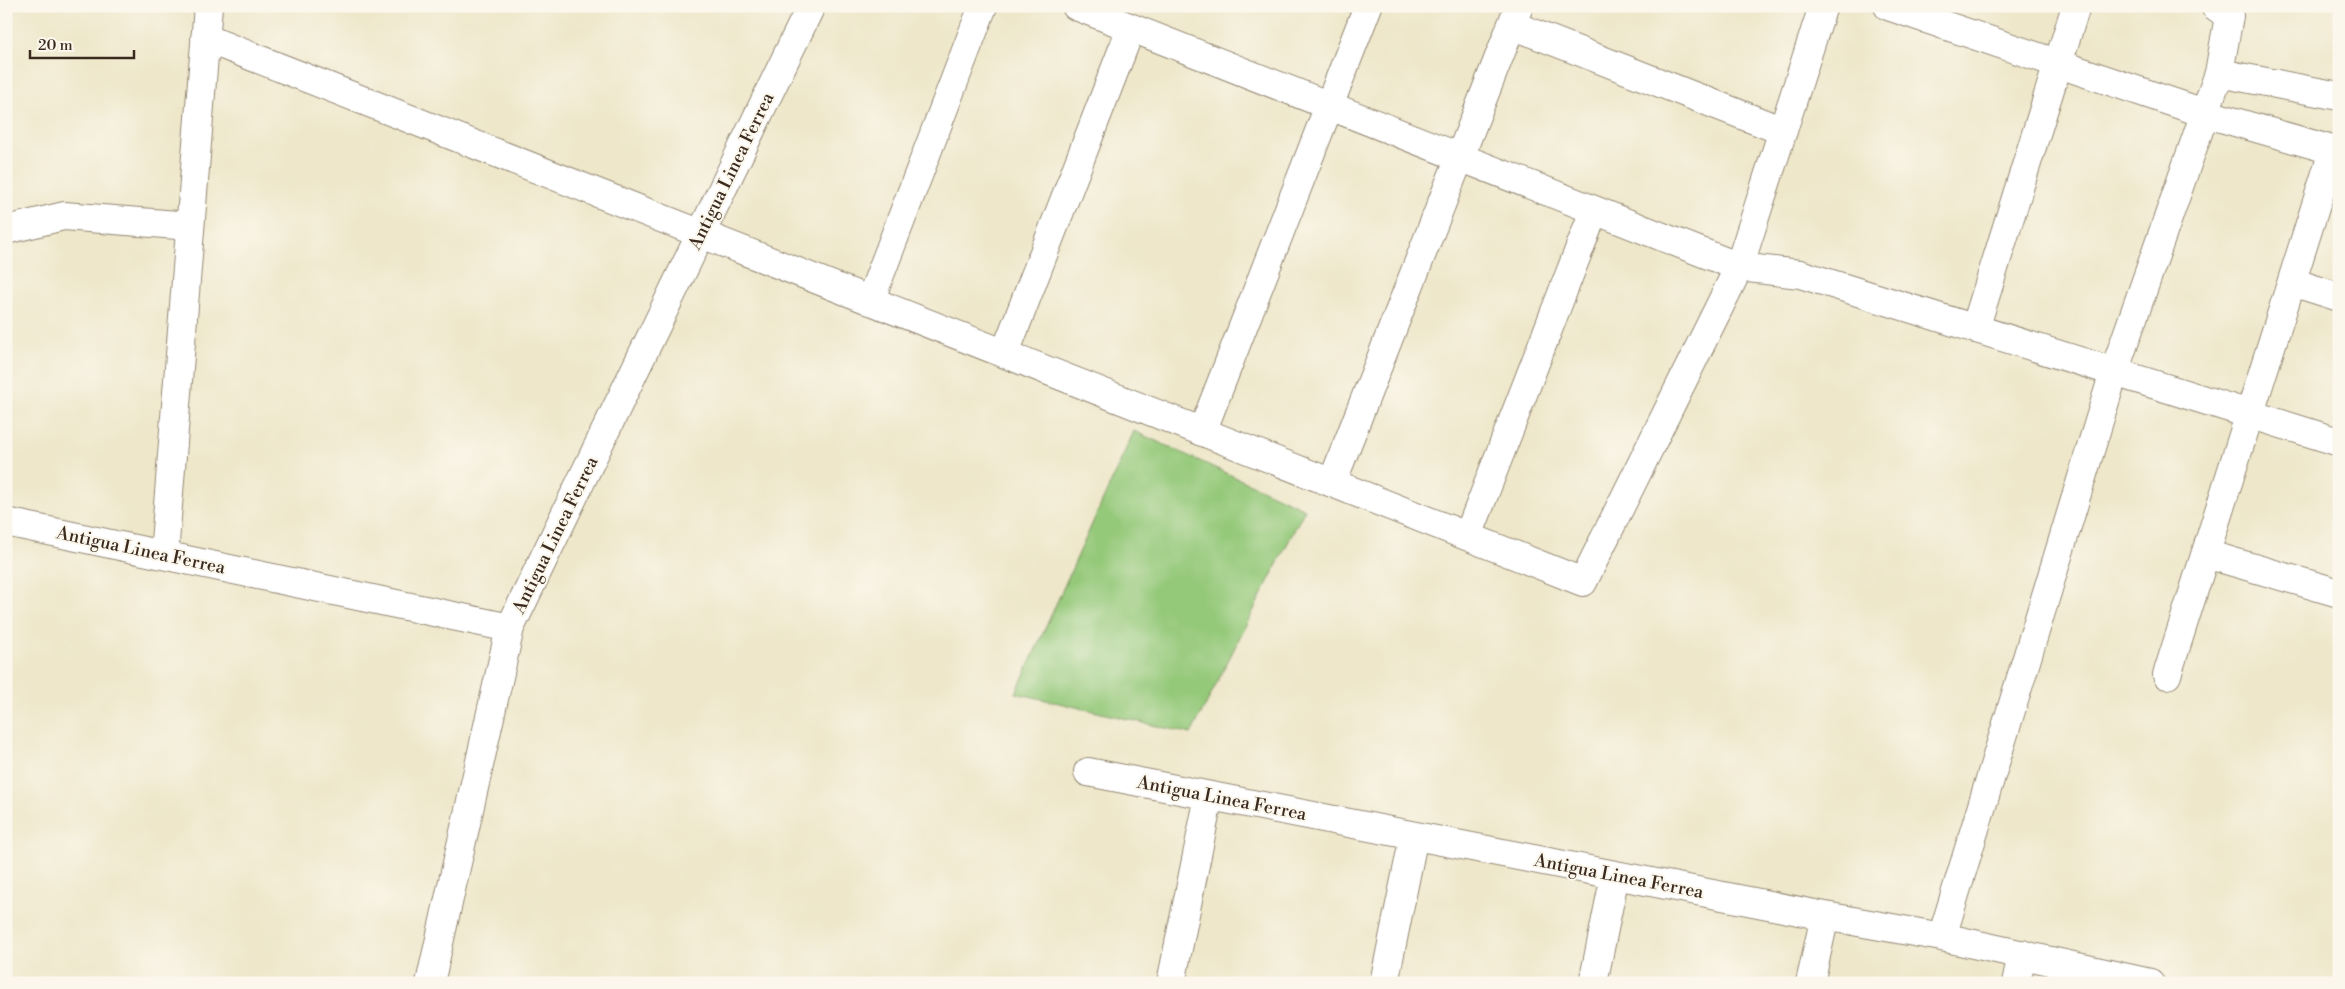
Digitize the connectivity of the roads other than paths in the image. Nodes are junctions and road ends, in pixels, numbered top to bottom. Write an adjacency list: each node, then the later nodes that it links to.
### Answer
1 (208, 6): 12 (street)
2 (811, 6): 24 (street, Antigua Linea Ferrea)
3 (983, 6): 28 (street)
4 (1076, 6): 11 (street)
5 (1368, 6): 16 (street)
6 (1824, 6): 18 (street)
7 (1888, 6): 13 (street)
8 (2076, 6): 13 (street)
9 (2215, 6): 14 (street)
10 (1516, 15): 18 (street); 20 (street)
11 (1131, 28): 16 (street); 30 (street)
12 (206, 38): 22 (street); 24 (street)
13 (2058, 64): 17 (street); 29 (street)
14 (2219, 72): 15 (street); 17 (street)
15 (2339, 96)
16 (1329, 106): 20 (street); 33 (street)
17 (2204, 114): 19 (street); 31 (street)
18 (1783, 131): 25 (street)
19 (2336, 151): 26 (street)
20 (1460, 158): 21 (street); 35 (street)
21 (1594, 210): 25 (street); 37 (street)
22 (190, 226): 23 (street); 39 (street)
23 (6, 230)
24 (701, 234): 28 (street); 41 (street, Antigua Linea Ferrea)
25 (1739, 267): 29 (street); 37 (street)
26 (2292, 282): 27 (street); 32 (street)
27 (2339, 297)
28 (870, 300): 30 (street)
29 (1975, 329): 31 (street)
30 (1005, 354): 33 (street)
31 (2114, 372): 32 (street); 48 (street)
32 (2250, 415): 34 (street); 38 (street)
33 (1202, 432): 35 (street)
34 (2339, 442)
35 (1332, 482): 37 (street)
36 (6, 522): 39 (street, Antigua Linea Ferrea)
37 (1468, 536)
38 (2206, 554): 40 (street); 42 (street)
39 (164, 555): 41 (street, Antigua Linea Ferrea)
40 (2339, 593)
41 (510, 628): 50 (street)
42 (2167, 675)
43 (1088, 772): 44 (street, Antigua Linea Ferrea)
44 (1208, 796): 45 (street, Antigua Linea Ferrea); 51 (street)
45 (1414, 836): 46 (street, Antigua Linea Ferrea); 52 (street)
46 (1615, 875): 47 (street, Antigua Linea Ferrea); 53 (street)
47 (1825, 916): 48 (street, Antigua Linea Ferrea); 54 (street)
48 (1942, 936): 49 (street, Antigua Linea Ferrea)
49 (2022, 954): 55 (street); 56 (street, Antigua Linea Ferrea)
50 (430, 983)
51 (1171, 983)
52 (1384, 983)
53 (1594, 983)
54 (1810, 983)
55 (2016, 983)
56 (2150, 983)

